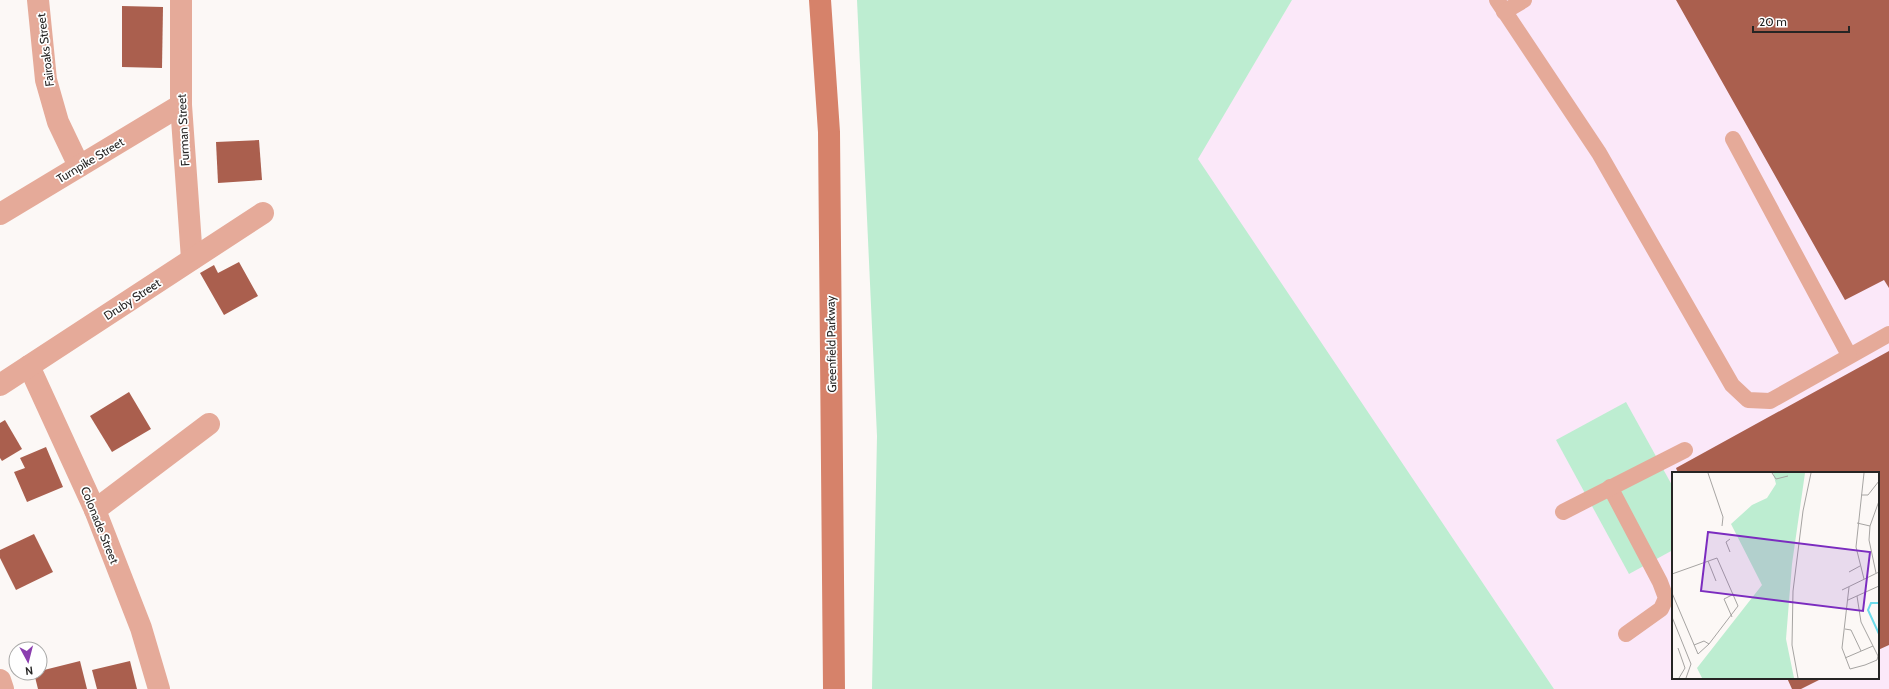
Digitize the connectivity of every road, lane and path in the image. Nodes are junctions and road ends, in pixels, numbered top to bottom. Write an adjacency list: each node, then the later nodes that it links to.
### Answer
1 (38, 0): 8 (street, Fairoaks Street)
2 (181, 0): 6 (street, Furman Street)
3 (820, 0): 25 (main road, Greenfield Parkway)
4 (1524, 0): 5 (lane)
5 (1501, 6): 13 (lane)
6 (181, 105): 8 (street, Turnpike Street); 11 (street, Furman Street)
7 (1733, 139): 13 (lane)
8 (79, 166): 10 (street, Turnpike Street)
9 (263, 213): 11 (street, Druby Street)
10 (0, 214)
11 (192, 259): 14 (street, Druby Street)
12 (1889, 334): 13 (lane)
13 (1849, 355)
14 (29, 366): 15 (street, Druby Street); 19 (street, Colonade Street)
15 (0, 385)
16 (209, 424): 19 (street)
17 (1685, 450): 18 (lane)
18 (1610, 487): 20 (lane); 21 (lane)
19 (95, 510): 24 (street, Colonade Street)
20 (1563, 512)
21 (1626, 634)
22 (0, 680): 23 (street)
23 (3, 689)
24 (158, 689)
25 (834, 689)

